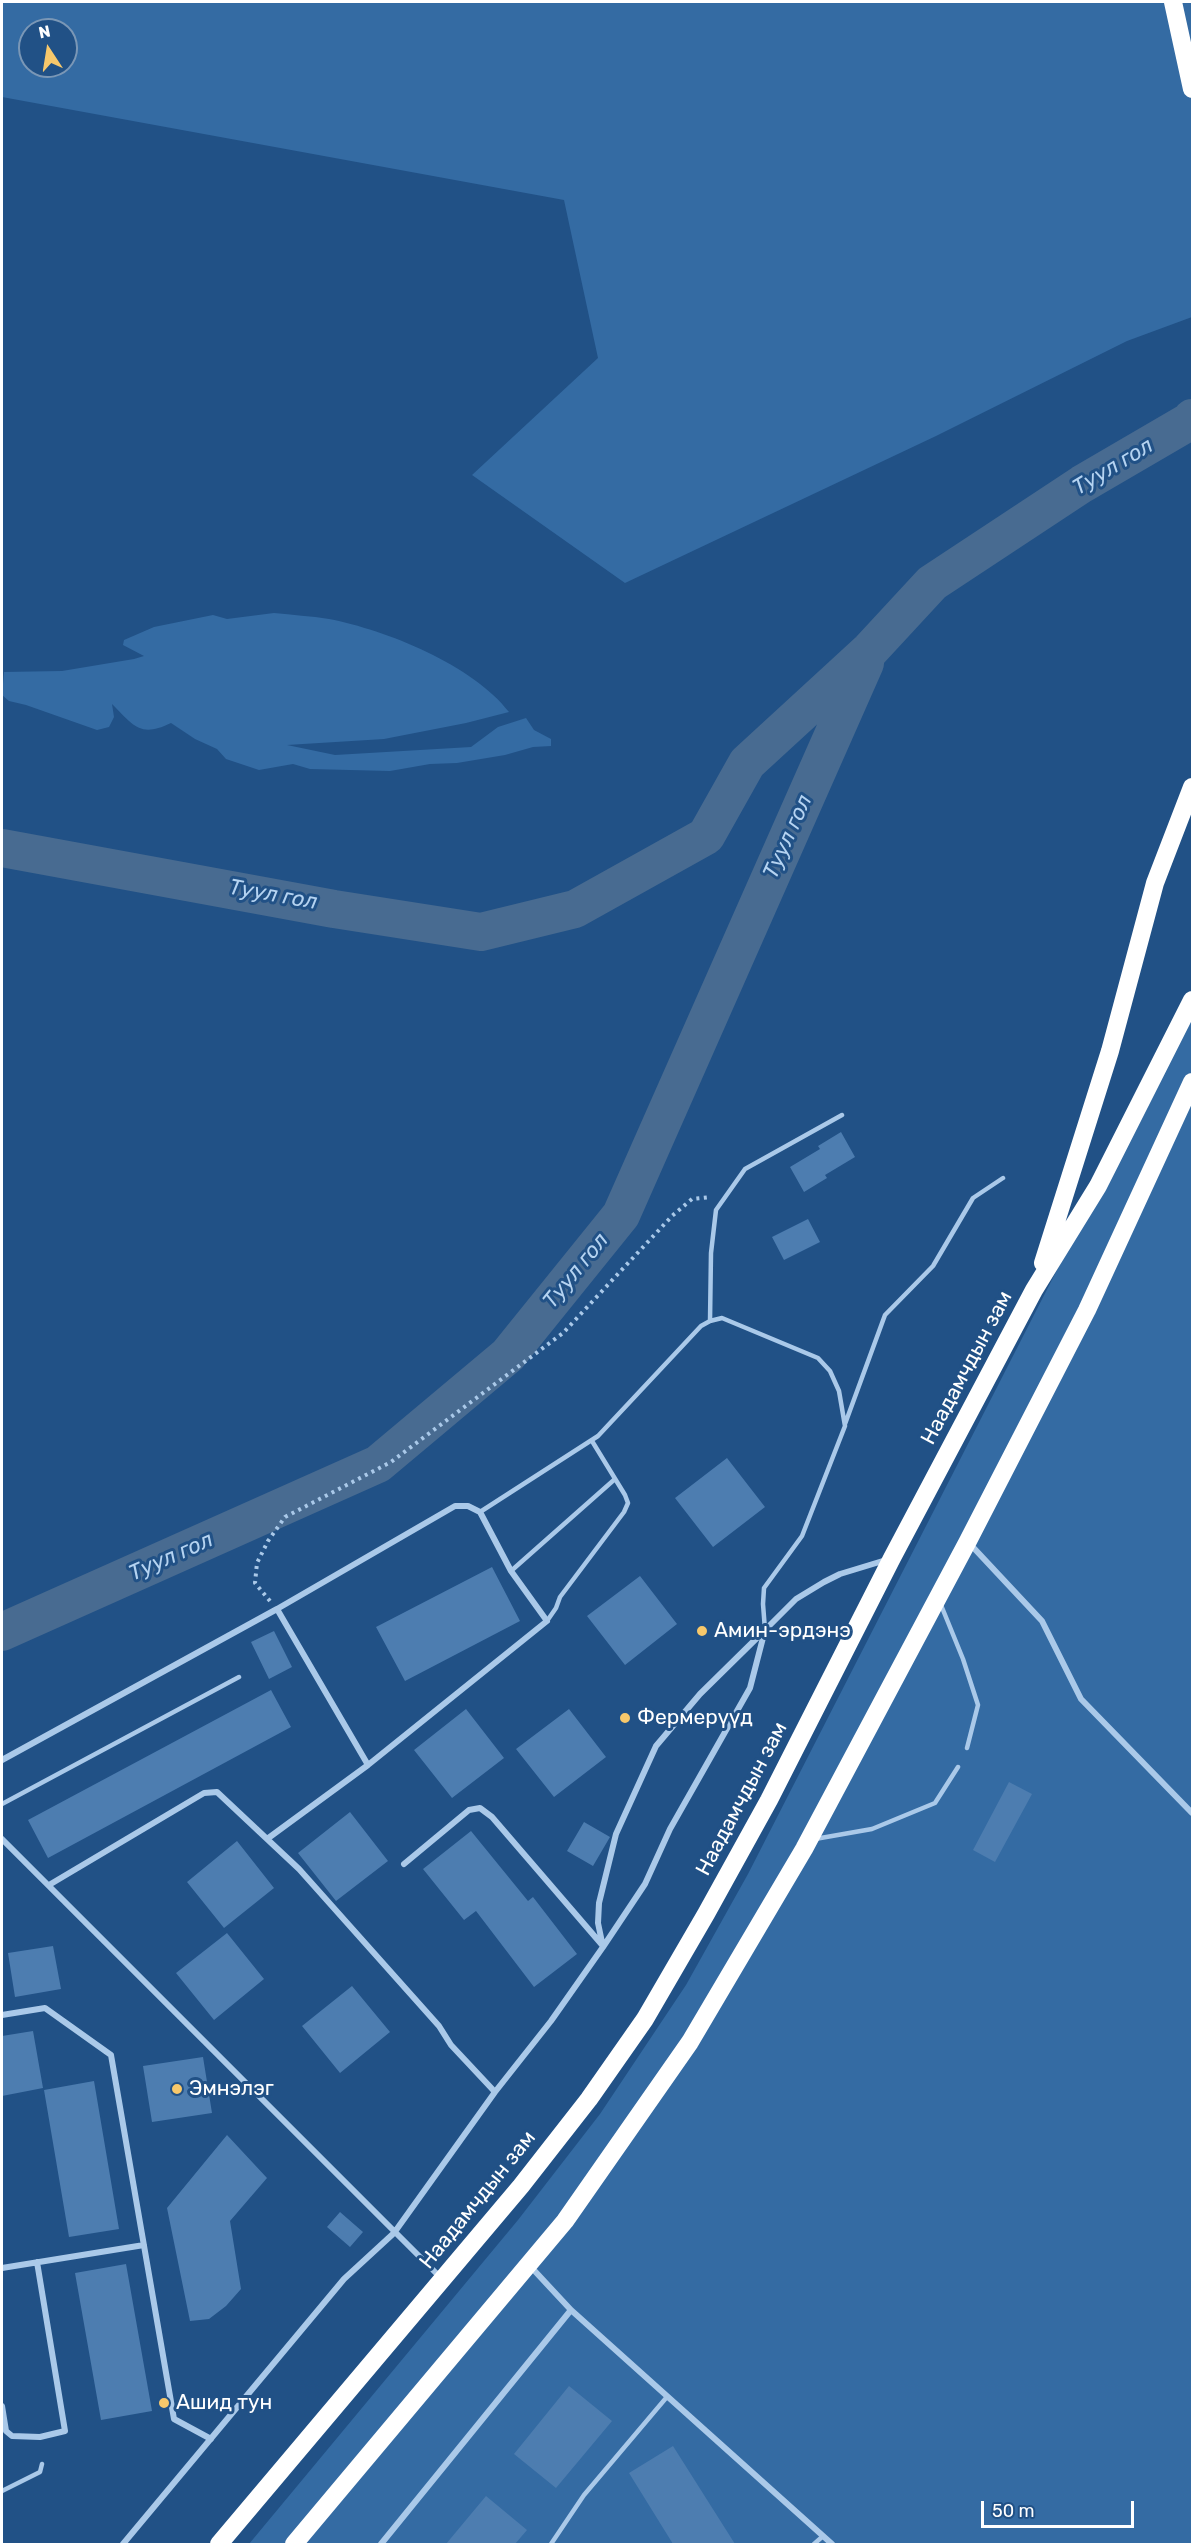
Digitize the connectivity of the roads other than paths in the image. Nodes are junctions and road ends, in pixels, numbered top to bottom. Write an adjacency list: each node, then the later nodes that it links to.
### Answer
1 (1173, 2): 2 (highway)
2 (1192, 89)
3 (1192, 787): 10 (highway)
4 (1192, 1000): 6 (highway, Наадамчдын зам)
5 (1192, 1009): 6 (highway)
6 (1163, 1061): 10 (highway, Наадамчдын зам)
7 (1192, 1082): 16 (highway)
8 (842, 1115): 11 (lane)
9 (1003, 1178): 12 (lane)
10 (1034, 1290): 17 (highway, Наадамчдын зам)
11 (710, 1321): 12 (lane); 13 (lane)
12 (844, 1426): 22 (lane)
13 (592, 1441): 14 (lane); 15 (lane)
14 (615, 1479): 18 (lane); 21 (lane)
15 (480, 1512): 18 (street); 20 (street)
16 (968, 1541): 19 (highway); 29 (street)
17 (892, 1558): 22 (street); 43 (highway, Наадамчдын зам)
18 (511, 1570): 21 (street)
19 (938, 1598): 24 (lane); 32 (highway)
20 (278, 1609): 25 (street); 26 (street)
21 (547, 1621): 26 (street)
22 (765, 1630): 35 (street); 35 (street)
23 (239, 1677): 28 (lane)
24 (967, 1748)
25 (2, 1760)
26 (368, 1765): 31 (street)
27 (958, 1767): 32 (lane)
28 (2, 1804)
29 (1192, 1813)
30 (2, 1839): 34 (street)
31 (267, 1839): 34 (street); 37 (street)
32 (809, 1840): 41 (highway)
33 (404, 1864): 35 (street)
34 (50, 1885): 38 (street)
35 (603, 1947): 37 (street)
36 (2, 2015): 39 (street)
37 (495, 2092): 38 (street)
38 (394, 2233): 43 (street); 47 (street)
39 (144, 2245): 40 (street); 47 (street)
40 (37, 2262): 42 (street); 46 (street)
41 (528, 2264): 44 (street); 53 (highway)
42 (2, 2268)
43 (442, 2279): 52 (highway, Наадамчдын зам)
44 (571, 2310): 45 (street); 54 (street)
45 (666, 2398): 50 (street); 55 (lane)
46 (2, 2406)
47 (211, 2439): 51 (street)
48 (42, 2464): 49 (lane)
49 (2, 2491)
50 (822, 2537): 56 (lane); 57 (street)
51 (123, 2544)
52 (219, 2544)
53 (294, 2544)
54 (381, 2544)
55 (551, 2544)
56 (814, 2544)
57 (832, 2544)

